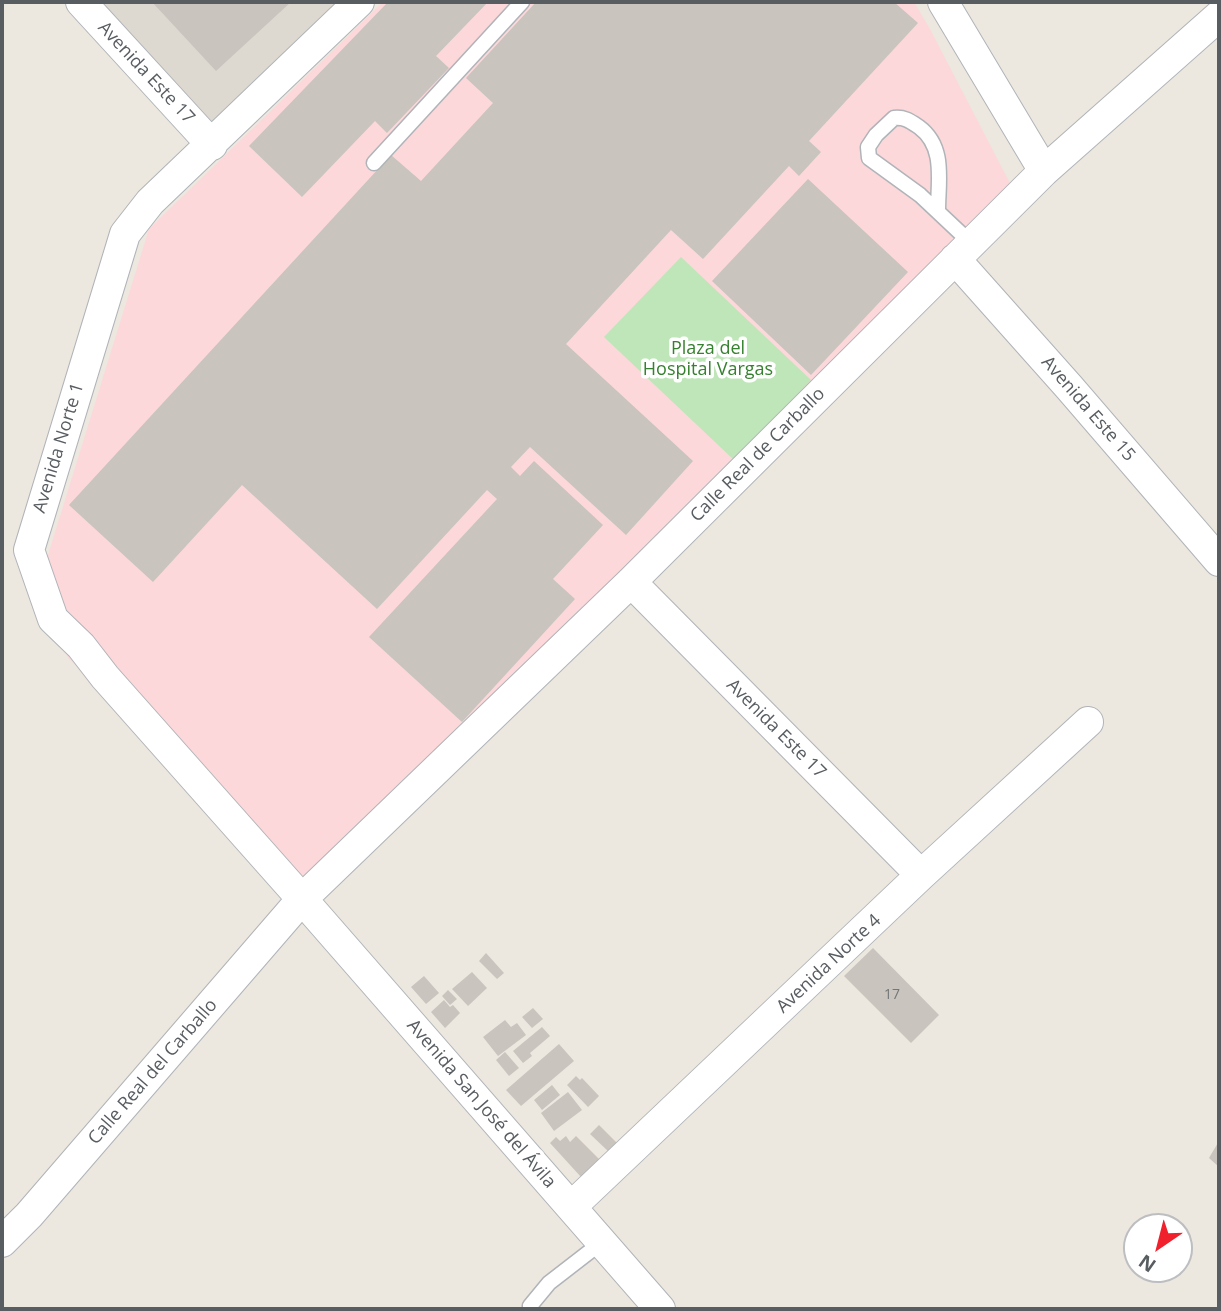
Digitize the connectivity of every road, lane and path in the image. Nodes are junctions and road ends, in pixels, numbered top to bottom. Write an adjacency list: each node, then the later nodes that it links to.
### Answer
1 (81, 2): 6 (street, Avenida Este 17)
2 (359, 2): 6 (street, Avenida Norte 1)
3 (522, 2): 7 (lane)
4 (943, 2): 8 (street)
5 (1219, 16): 8 (street, Calle Real de Carballo)
6 (212, 145): 15 (street, Avenida Norte 1)
7 (374, 163)
8 (1044, 171): 10 (street, Calle Real de Carballo)
9 (938, 211): 9 (lane); 10 (lane)
10 (963, 251): 11 (street, Avenida Este 15); 12 (street, Calle Real de Carballo)
11 (1219, 561)
12 (631, 582): 14 (street, Avenida Este 17); 15 (street, Calle Real de Carballo)
13 (1088, 722): 14 (street, Avenida Norte 4)
14 (921, 875): 16 (street, Avenida Norte 4)
15 (302, 899): 16 (street, Avenida San José del Ávila); 17 (street, Calle Real del Carballo)
16 (571, 1207): 18 (street, Avenida San José del Ávila)
17 (2, 1242)
18 (602, 1242): 19 (lane); 20 (street, Avenida San José del Ávila)
19 (531, 1309)
20 (660, 1309)

